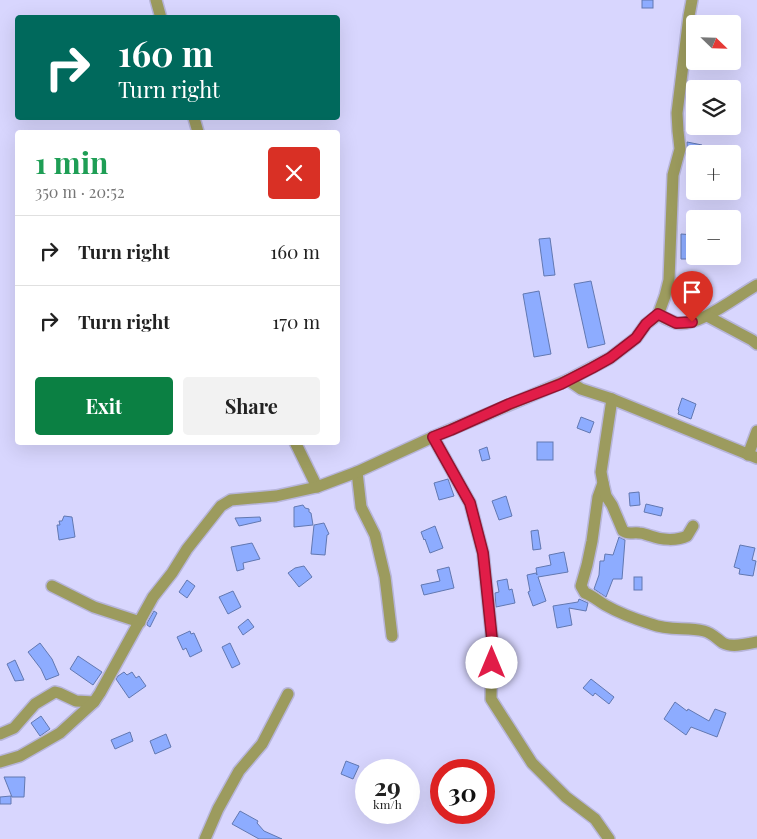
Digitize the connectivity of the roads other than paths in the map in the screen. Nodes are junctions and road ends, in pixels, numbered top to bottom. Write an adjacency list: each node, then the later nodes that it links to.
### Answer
1 (156, 0): 3 (street)
2 (692, 0): 5 (street)
3 (160, 15)
4 (757, 285): 6 (street)
5 (658, 314): 6 (street); 8 (street)
6 (707, 316): 7 (street)
7 (757, 344)
8 (568, 380): 9 (street); 11 (street)
9 (612, 399): 13 (street); 15 (street)
10 (757, 432): 13 (street)
11 (433, 437): 14 (street); 26 (street)
12 (296, 445): 16 (street)
13 (753, 456)
14 (357, 472): 16 (street); 20 (street)
15 (603, 484): 17 (street); 21 (street)
16 (317, 487): 19 (street)
17 (693, 526)
18 (52, 586): 19 (street)
19 (140, 622): 23 (street)
20 (392, 636)
21 (757, 642)
22 (288, 694): 27 (street)
23 (94, 702): 24 (street); 25 (street)
24 (0, 734)
25 (0, 762)
26 (604, 837)
27 (207, 838)

